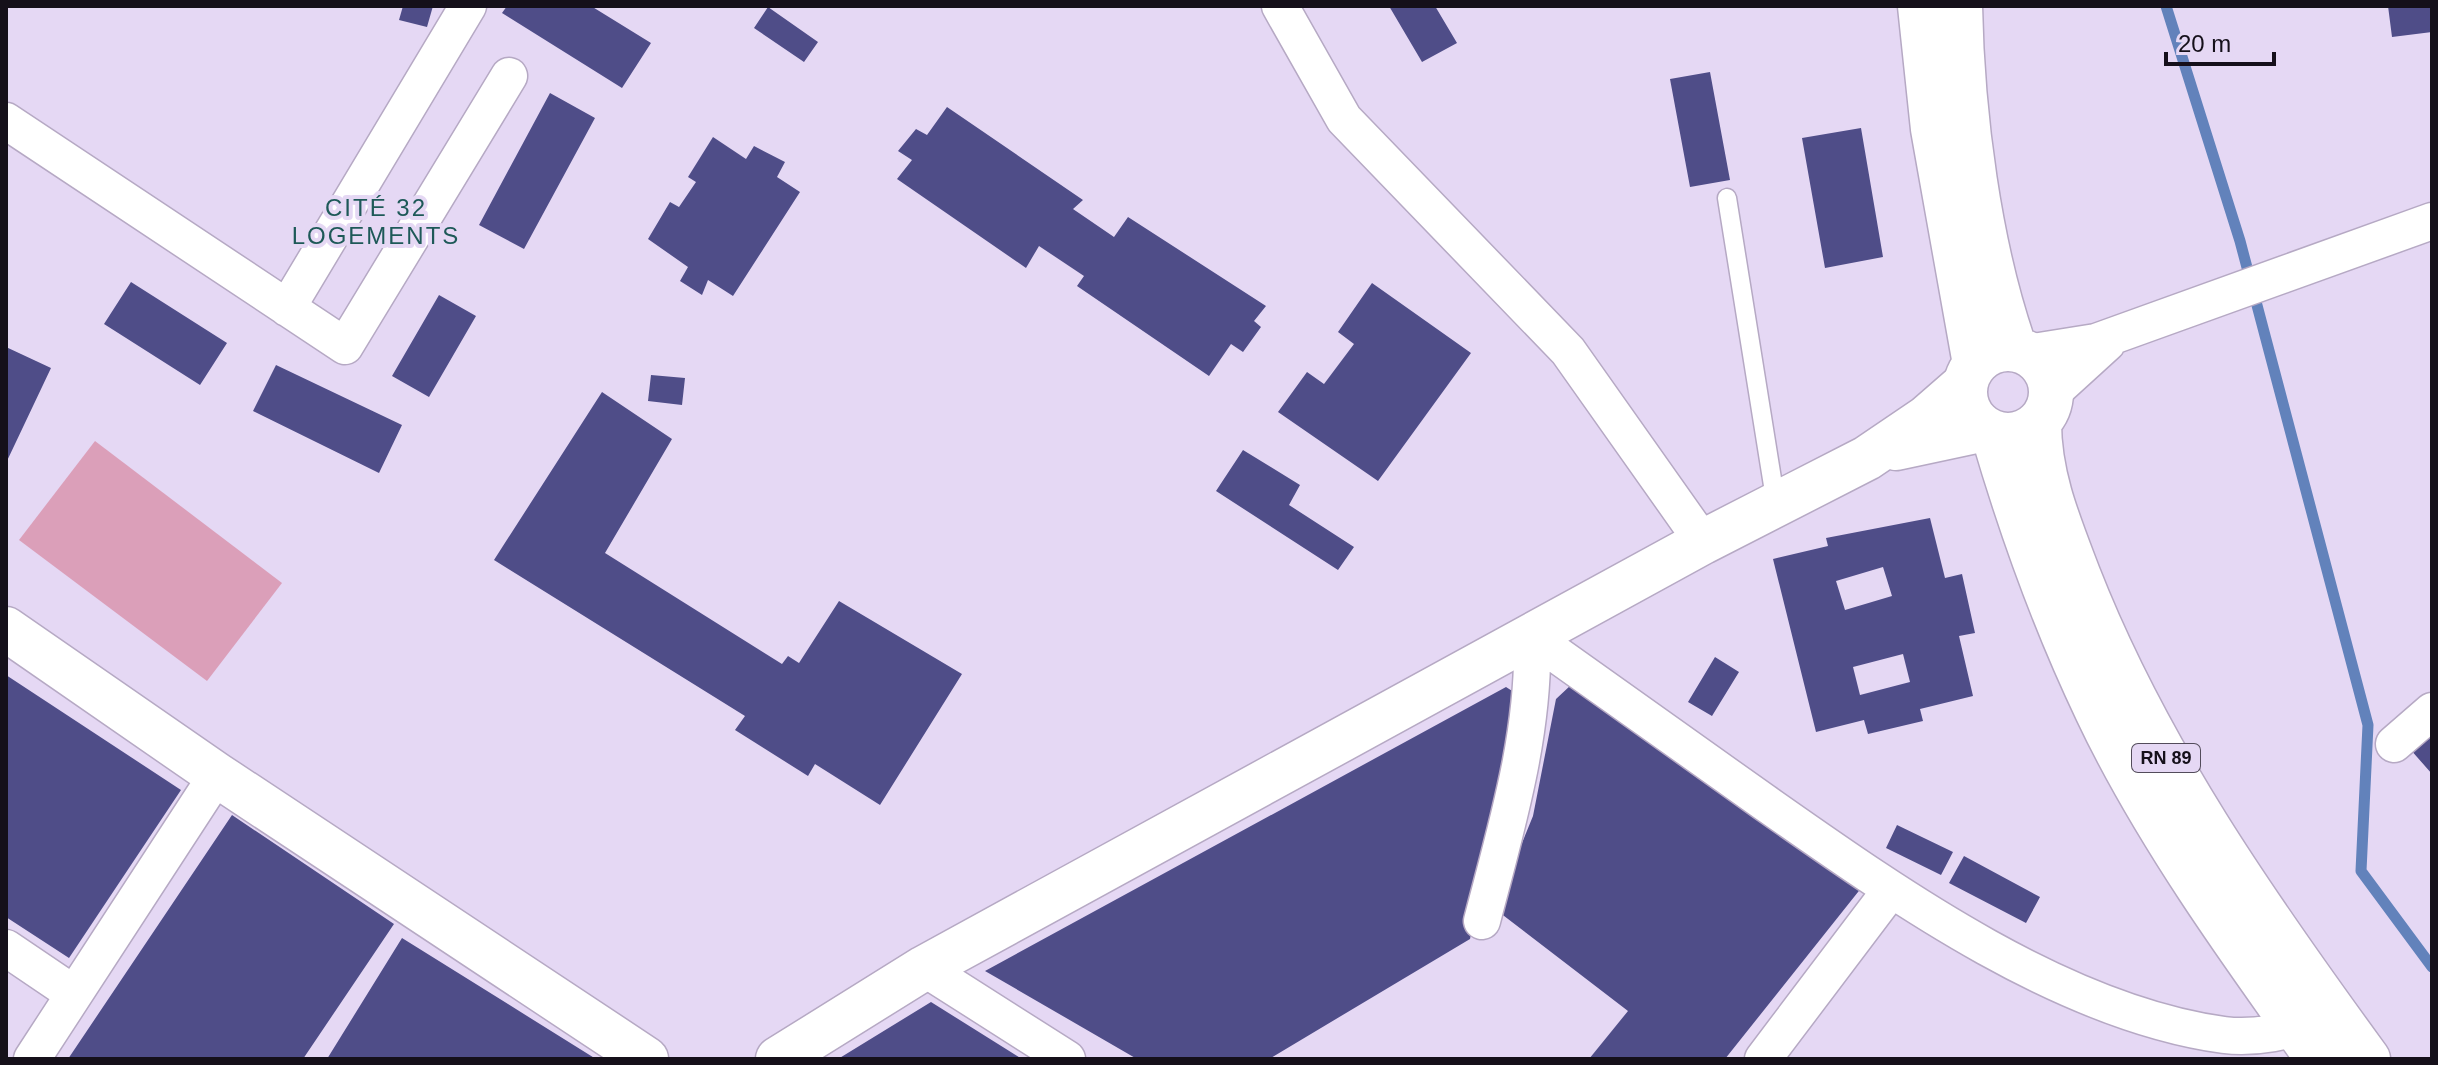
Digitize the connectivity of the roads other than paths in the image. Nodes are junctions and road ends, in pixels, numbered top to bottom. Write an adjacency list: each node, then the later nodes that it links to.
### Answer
1 (468, 6): 9 (street)
2 (1280, 6): 17 (street)
3 (1920, 6): 12 (street)
4 (1960, 6): 11 (street)
5 (509, 76): 9 (street)
6 (6, 121): 9 (street)
7 (1727, 198): 16 (lane)
8 (2432, 221): 10 (street)
9 (287, 308)
10 (2118, 335): 11 (street); 13 (street)
11 (2021, 351): 12 (street); 13 (street)
12 (1970, 374): 14 (street); 15 (street)
13 (2045, 408): 14 (street); 18 (street, RN 89)
14 (1989, 431): 15 (street); 18 (street, RN 89)
15 (1867, 458): 16 (street)
16 (1776, 504): 17 (street)
17 (1703, 542): 20 (street)
18 (2063, 587): 29 (street, RN 89)
19 (6, 629): 23 (street)
20 (1532, 637): 24 (street); 25 (street); 27 (street)
21 (2432, 711): 22 (street)
22 (2394, 744)
23 (217, 775): 28 (street); 32 (street)
24 (1890, 891): 30 (street); 35 (street)
25 (1482, 921)
26 (6, 948): 28 (street)
27 (924, 968): 33 (street); 34 (street)
28 (74, 994): 31 (street)
29 (2316, 1034): 30 (street); 36 (street, RN 89)
30 (2236, 1047)
31 (32, 1059)
32 (646, 1059)
33 (778, 1059)
34 (1067, 1059)
35 (1763, 1059)
36 (2368, 1059)

